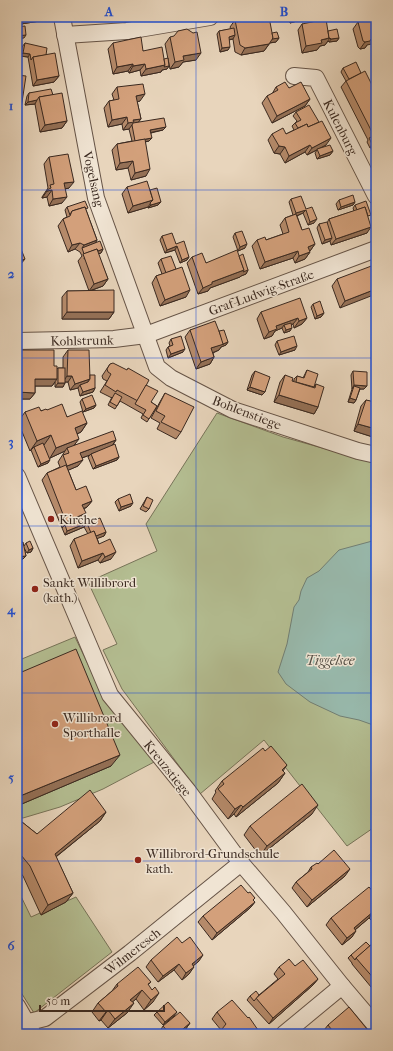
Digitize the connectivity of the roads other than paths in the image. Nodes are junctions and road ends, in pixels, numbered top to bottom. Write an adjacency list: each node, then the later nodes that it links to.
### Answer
1 (62, 17): 3 (street, Vogelsang)
2 (202, 18): 3 (street)
3 (65, 35): 7 (street, Vogelsang)
4 (294, 76): 5 (street, Kulenburg)
5 (376, 196)
6 (376, 249): 7 (street, Graf-Ludwig-Straße)
7 (146, 335): 8 (street, Kohlstrunk); 9 (street, Bohlenstiege)
8 (17, 341)
9 (376, 455)
10 (17, 476): 11 (street, Kreuzstiege)
11 (241, 863): 12 (street, Kreuzstiege); 15 (street, Wilmeresch)
12 (342, 986): 14 (street, Kreuzstiege); 16 (street)
13 (17, 1006): 15 (street)
14 (374, 1021)
15 (26, 1027)
16 (284, 1034)

